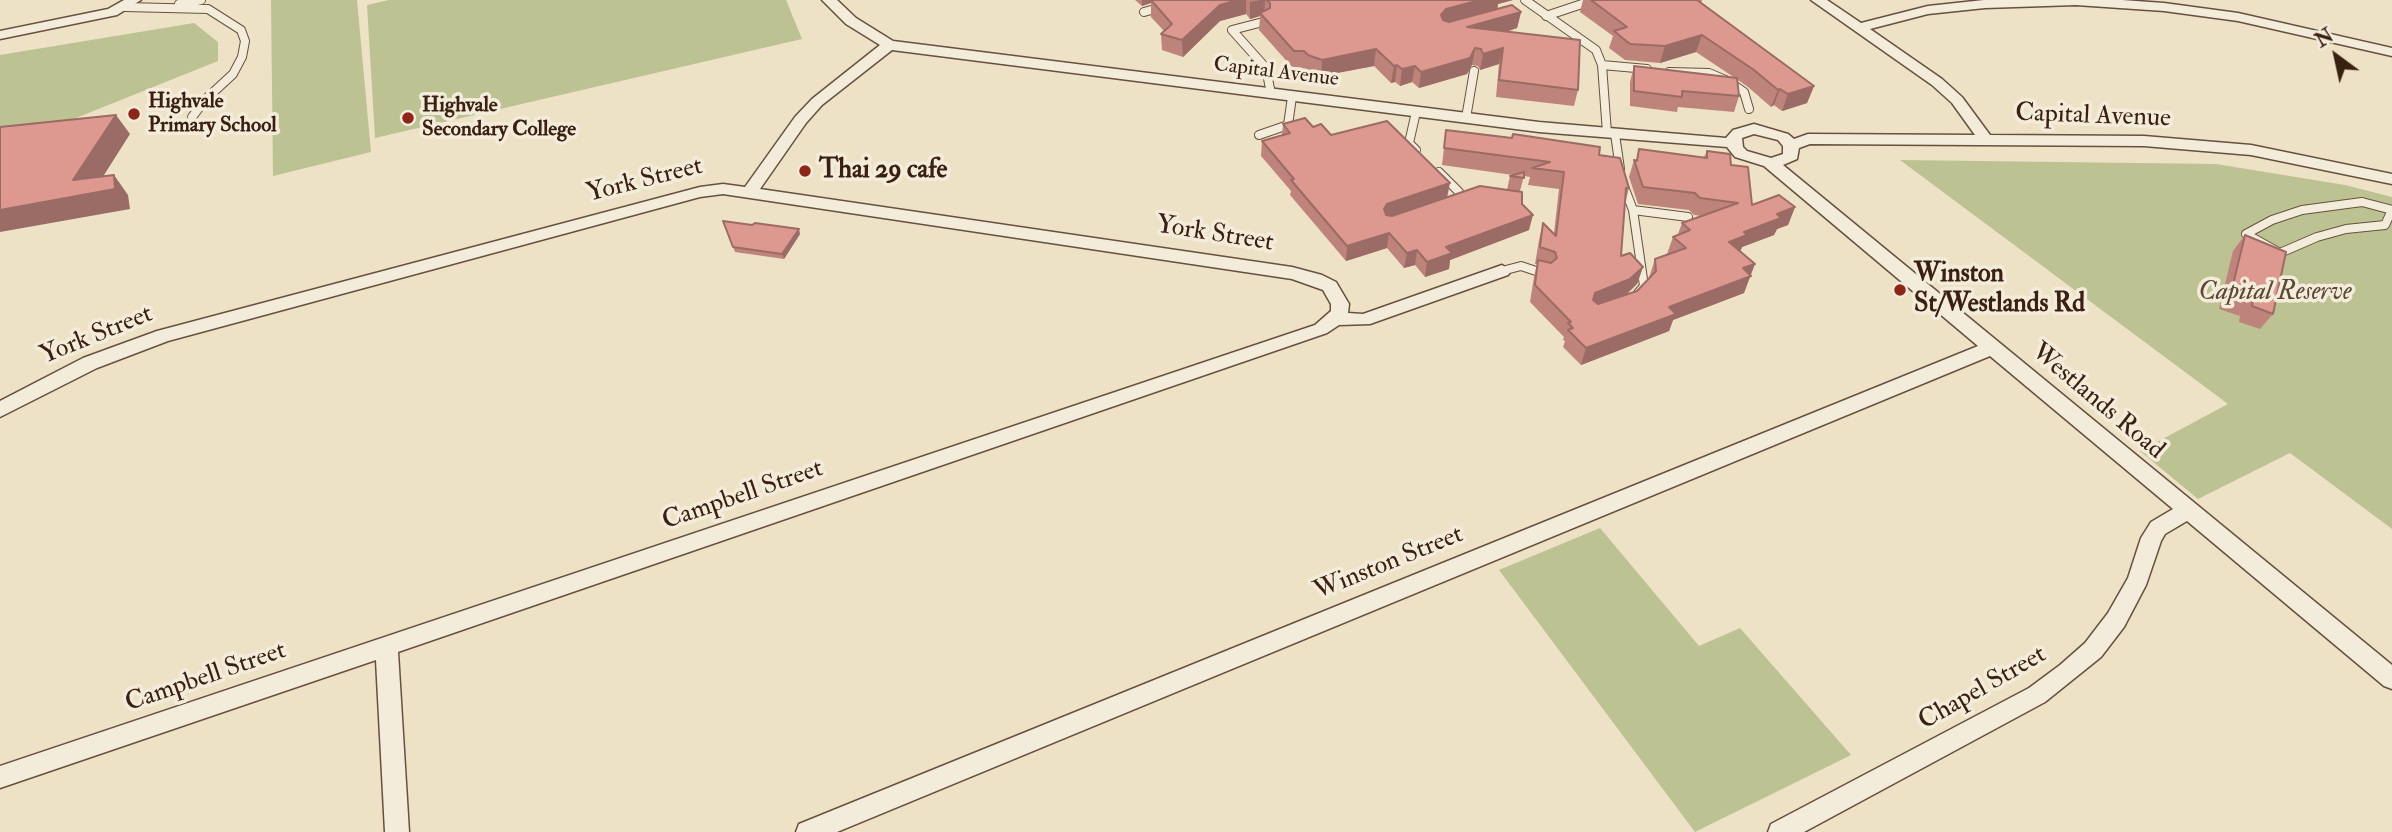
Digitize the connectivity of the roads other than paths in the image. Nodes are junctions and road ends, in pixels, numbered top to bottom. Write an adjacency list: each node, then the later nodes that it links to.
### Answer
1 (201, 0): 8 (lane)
2 (829, 0): 16 (street, Capital Avenue)
3 (1186, 0): 11 (lane)
4 (1525, 0): 9 (lane)
5 (1594, 0): 12 (lane)
6 (1818, 0): 14 (street)
7 (129, 4): 8 (lane); 15 (street)
8 (161, 8): 24 (lane)
9 (1533, 8): 10 (lane); 12 (lane)
10 (1521, 11)
11 (1144, 12)
12 (1546, 16): 18 (lane)
13 (1263, 22): 20 (lane)
14 (1859, 28): 17 (street); 28 (street)
15 (0, 35)
16 (889, 45): 20 (street, Capital Avenue); 35 (street)
17 (2392, 52)
18 (1602, 65): 22 (lane); 26 (lane)
19 (1474, 71): 25 (lane)
20 (1271, 94): 21 (street, Capital Avenue)
21 (1292, 97): 23 (street, Capital Avenue); 27 (lane)
22 (1749, 109)
23 (1416, 112): 25 (street, Capital Avenue); 31 (lane)
24 (192, 117)
25 (1466, 118): 26 (street, Capital Avenue)
26 (1611, 133): 29 (street, Capital Avenue); 39 (lane)
27 (1259, 135)
28 (1985, 139): 30 (street, Capital Avenue); 34 (street, Capital Avenue)
29 (1733, 143): 30 (street); 32 (street, Westlands Road)
30 (1791, 145): 32 (street)
31 (1425, 159)
32 (1770, 163): 46 (street, Westlands Road)
33 (1434, 167): 36 (lane)
34 (2392, 179)
35 (751, 191): 45 (street, York Street); 47 (street, York Street)
36 (1459, 192): 37 (lane); 38 (lane)
37 (1472, 194)
38 (1445, 206)
39 (1633, 210): 41 (lane); 44 (lane)
40 (2392, 210): 40 (lane)
41 (1688, 217)
42 (1502, 271): 43 (lane); 45 (street, Campbell Street)
43 (1546, 274)
44 (1628, 302)
45 (1335, 319): 49 (street, Campbell Street)
46 (1991, 348): 48 (street, Westlands Road); 54 (street, Winston Street)
47 (0, 410)
48 (2187, 510): 50 (street, Westlands Road); 52 (street, Chapel Street)
49 (386, 646): 51 (street, Campbell Street); 53 (street)
50 (2392, 679)
51 (0, 777)
52 (1796, 829)
53 (397, 832)
54 (808, 832)

